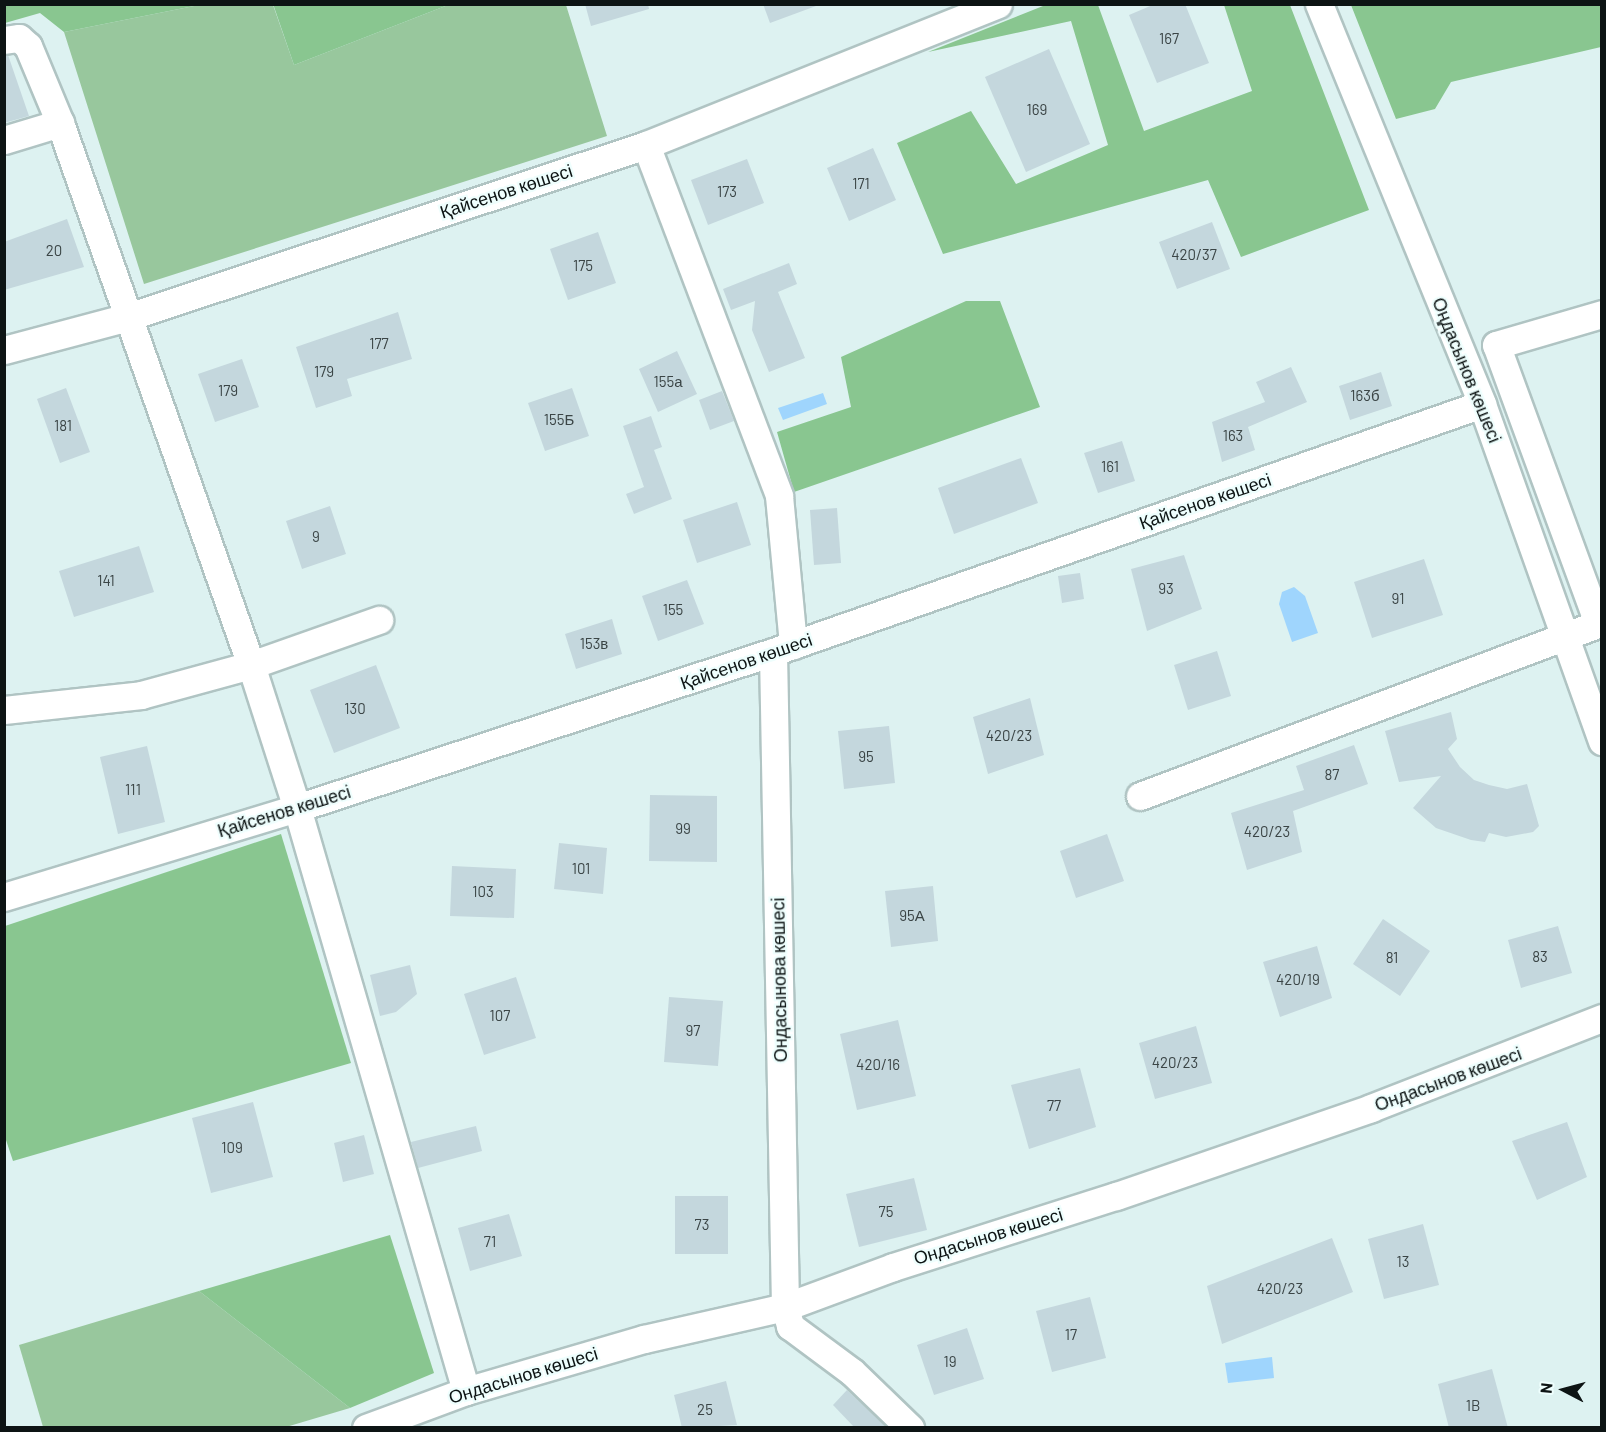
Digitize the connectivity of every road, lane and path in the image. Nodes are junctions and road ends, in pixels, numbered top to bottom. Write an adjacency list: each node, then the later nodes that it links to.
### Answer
1 (998, 4): 6 (street, Қайсенов көшесі)
2 (1319, 4): 10 (street, Оңдасынов көшесі)
3 (4, 40): 4 (street)
4 (60, 123): 5 (street); 8 (street)
5 (4, 140)
6 (646, 145): 8 (street, Қайсенов көшесі); 14 (street, Ондасынова көшесі)
7 (1602, 314): 12 (street)
8 (128, 317): 9 (street, Қайсенов көшесі); 15 (street)
9 (4, 350)
10 (1482, 404): 13 (street, Оңдасынов көшесі); 14 (street, Қайсенов көшесі)
11 (379, 620): 15 (street)
12 (1600, 622): 13 (street)
13 (1566, 636): 17 (street, Оңдасынов көшесі); 18 (street)
14 (783, 649): 19 (street, Қайсенов көшесі); 22 (street, Ондасынова көшесі)
15 (251, 665): 16 (street); 19 (street)
16 (4, 710)
17 (1602, 741)
18 (1140, 796)
19 (297, 808): 20 (street, Қайсенов көшесі); 23 (street)
20 (4, 897)
21 (1602, 1018): 22 (street, Ондасынов көшесі)
22 (785, 1307): 23 (street, Ондасынов көшесі); 25 (street)
23 (466, 1391): 24 (street, Ондасынов көшесі)
24 (366, 1428)
25 (910, 1428)

